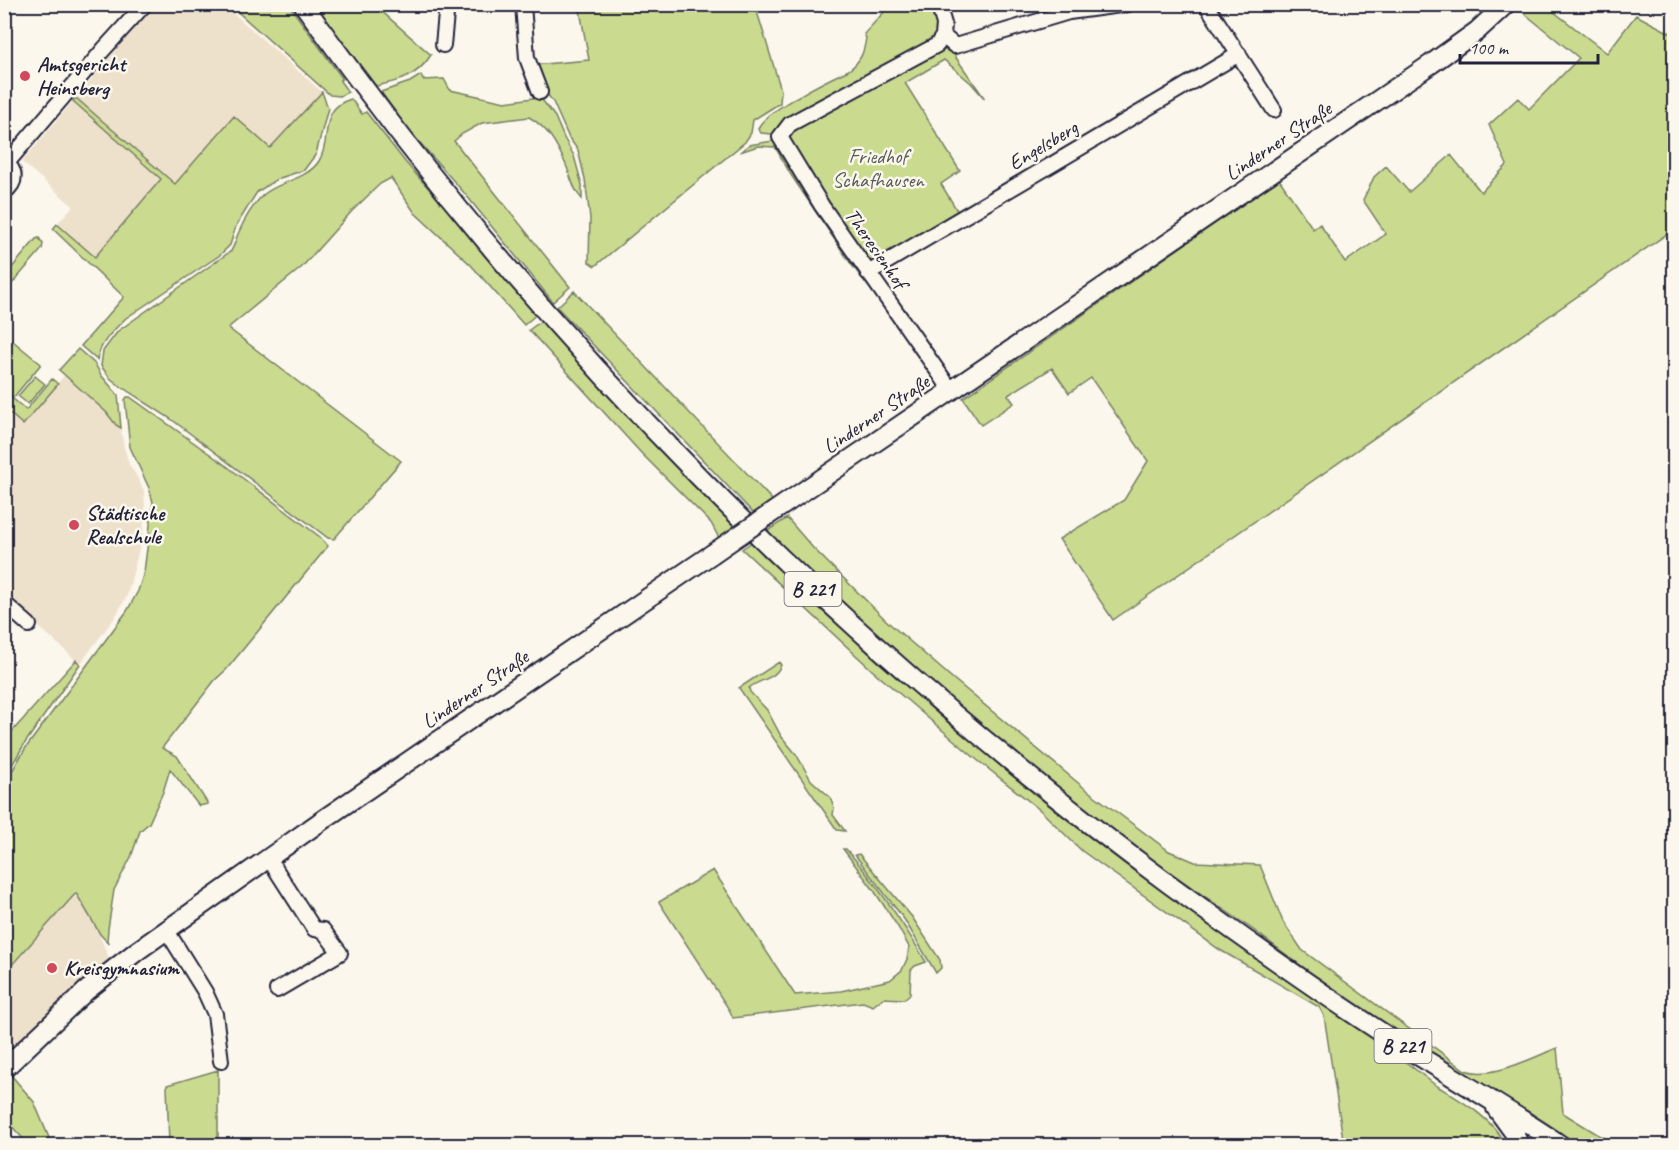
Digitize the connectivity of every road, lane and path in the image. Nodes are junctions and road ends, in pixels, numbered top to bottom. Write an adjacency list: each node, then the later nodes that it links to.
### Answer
1 (145, 4): 14 (street)
2 (303, 4): 25 (main road, B 221)
3 (447, 4): 10 (street)
4 (523, 4): 12 (street)
5 (938, 4): 9 (street)
6 (1128, 4): 9 (street)
7 (1206, 4): 11 (street)
8 (1506, 4): 17 (main road, Linderner Straße)
9 (943, 36): 16 (street, Theresienhof)
10 (443, 45)
11 (1239, 54): 13 (street); 16 (street, Engelsberg)
12 (540, 92)
13 (1274, 110)
14 (6, 162): 15 (street)
15 (4, 192)
16 (868, 273): 17 (street, Theresienhof)
17 (951, 390): 20 (main road, Linderner Straße, bridge)
18 (4, 603): 19 (street)
19 (29, 625)
20 (269, 859): 21 (main road, Linderner Straße); 22 (street)
21 (167, 931): 23 (street); 24 (main road, Linderner Straße)
22 (277, 990)
23 (220, 1061)
24 (4, 1069)
25 (1487, 1098): 26 (main road, B 221); 27 (main road)
26 (1555, 1144)
27 (1519, 1146)

